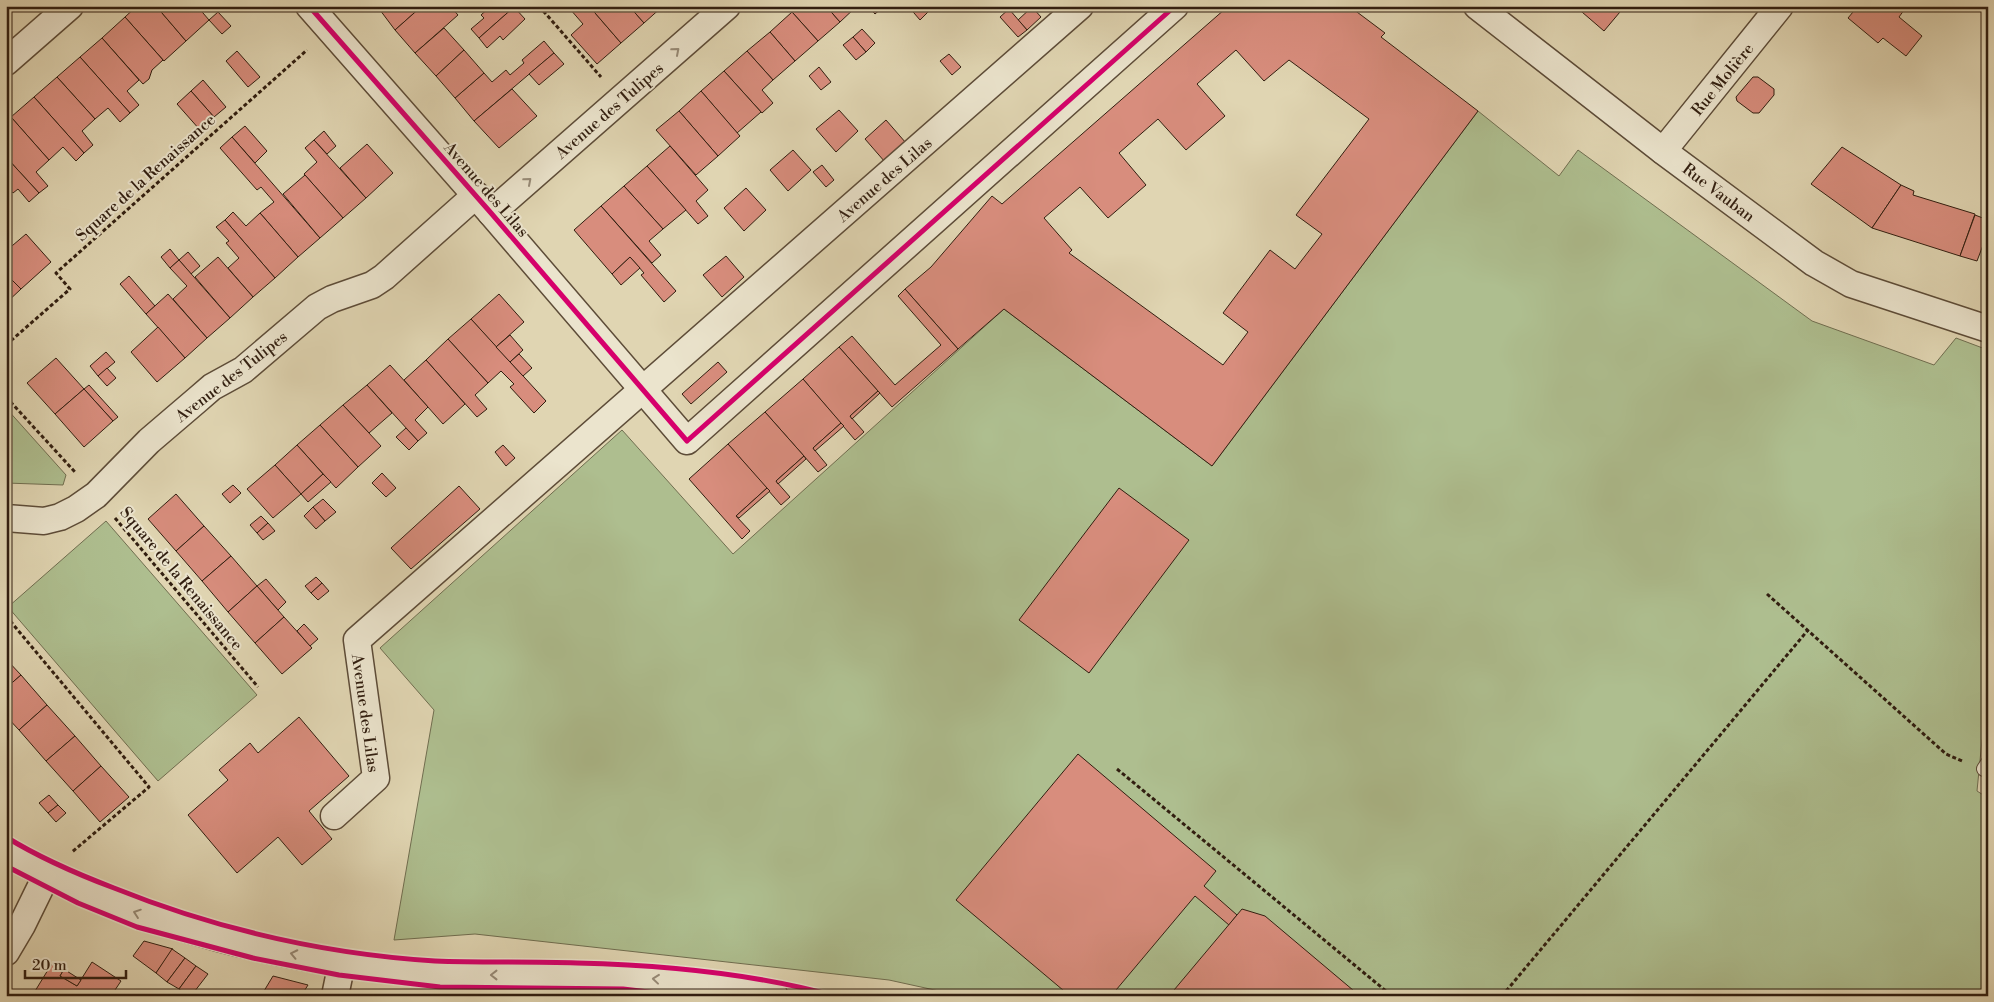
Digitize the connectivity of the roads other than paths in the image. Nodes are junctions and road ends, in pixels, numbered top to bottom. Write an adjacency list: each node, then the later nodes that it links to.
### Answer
1 (70, 6): 8 (street)
2 (309, 6): 10 (street, Avenue des Lilas)
3 (727, 6): 10 (street, Avenue des Tulipes, one-way to 3)
4 (1080, 6): 12 (street, Avenue des Lilas)
5 (1176, 6): 12 (street)
6 (1477, 6): 9 (street, Rue Vauban)
7 (1780, 6): 9 (street, Rue Molière)
8 (6, 62)
9 (1663, 151): 11 (street, Rue Vauban)
10 (483, 204): 12 (street, Avenue des Lilas); 13 (street, Avenue des Tulipes)
11 (1988, 329)
12 (643, 391): 14 (street, Avenue des Lilas)
13 (6, 518)
14 (334, 816)
15 (6, 852): 16 (main road)
16 (47, 874): 17 (street); 18 (main road, one-way to 16)
17 (6, 952)
18 (342, 962): 19 (street); 20 (main road, one-way to 18)
19 (335, 996)
20 (774, 996)

